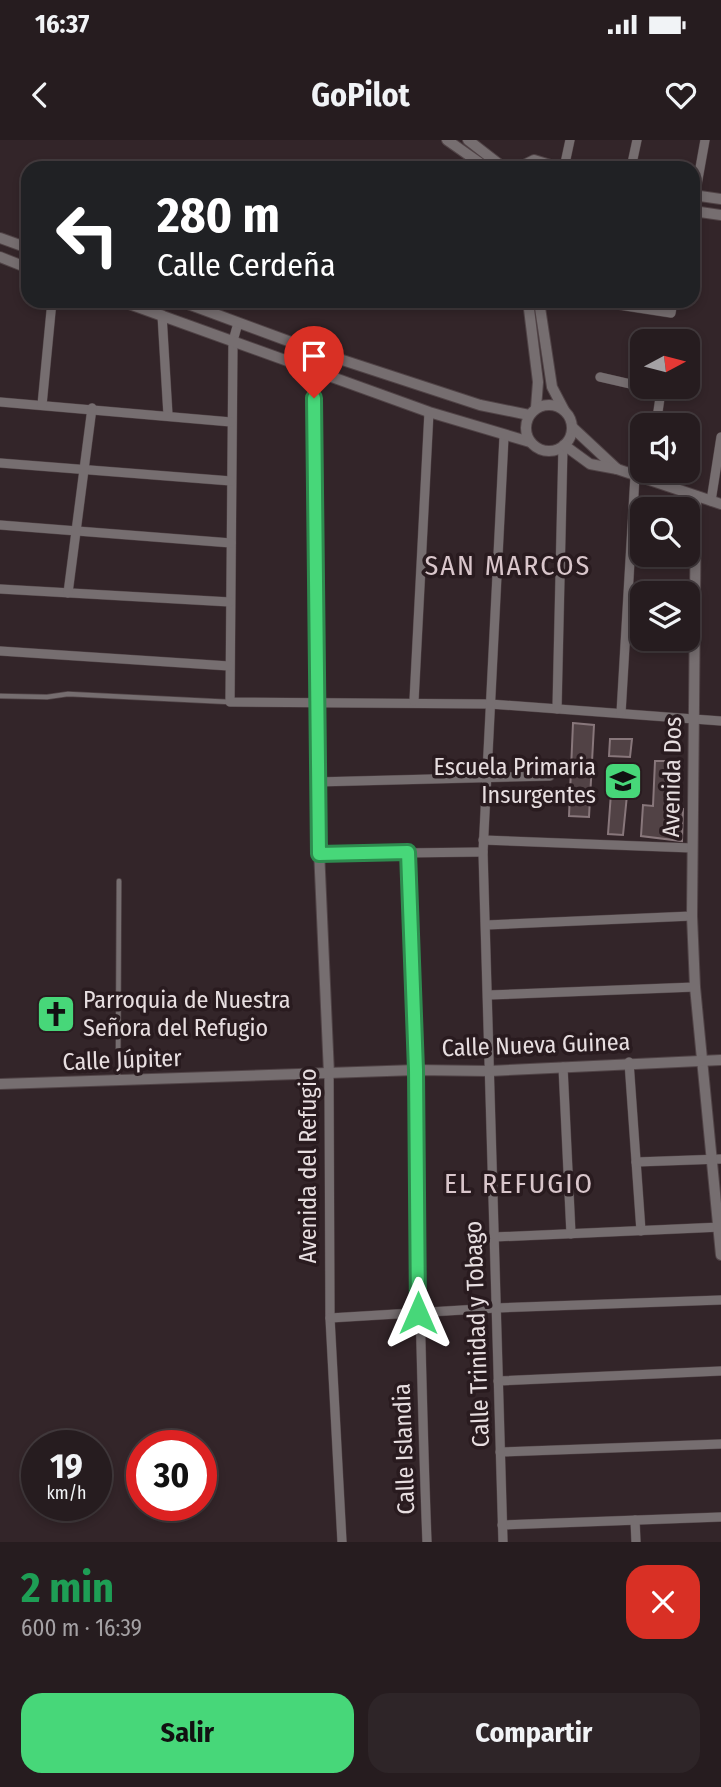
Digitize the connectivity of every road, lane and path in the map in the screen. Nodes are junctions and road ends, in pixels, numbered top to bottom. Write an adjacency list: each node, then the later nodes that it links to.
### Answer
1 (447, 140): 6 (street)
2 (468, 140): 7 (street)
3 (570, 140): 8 (street)
4 (637, 140): 9 (street)
5 (705, 140): 10 (street)
6 (477, 161)
7 (496, 161)
8 (564, 161)
9 (632, 161)
10 (700, 168)
11 (721, 200): 12 (street)
12 (700, 202)
13 (700, 205): 14 (street)
14 (721, 215)
15 (0, 238): 16 (street)
16 (21, 246)
17 (0, 257): 18 (street)
18 (21, 265)
19 (51, 308): 35 (street)
20 (142, 308): 27 (street)
21 (192, 308): 29 (street)
22 (198, 308): 28 (street)
23 (529, 308): 38 (street)
24 (540, 308): 37 (street)
25 (641, 308): 26 (street)
26 (672, 308)
27 (162, 315): 29 (street); 41 (street)
28 (239, 323): 30 (street); 31 (street)
29 (187, 325): 30 (street)
30 (233, 341): 32 (street); 42 (street)
31 (318, 352): 32 (street, Avenida del Refugio); 38 (street)
32 (314, 370): 39 (street); 68 (street, Avenida del Refugio)
33 (600, 377): 40 (street)
34 (0, 402): 35 (street)
35 (42, 405): 36 (street)
36 (92, 408): 41 (street); 50 (street)
37 (564, 410): 38 (street); 43 (street)
38 (532, 411): 46 (street)
39 (429, 412): 44 (street); 66 (street)
40 (658, 413)
41 (168, 415): 42 (street)
42 (231, 422): 52 (street)
43 (572, 427): 47 (street); 49 (street)
44 (504, 437): 46 (street); 69 (street, Calle Trinidad y Tobago)
45 (721, 437): 56 (street)
46 (530, 442): 47 (street)
47 (564, 446): 49 (street); 70 (street)
48 (0, 463): 50 (street)
49 (617, 469): 51 (street)
50 (85, 470): 52 (street); 58 (street)
51 (630, 475)
52 (231, 481): 59 (street)
53 (635, 483): 71 (street)
54 (665, 483): 55 (street)
55 (696, 496): 56 (street); 72 (street, Avenida Dos)
56 (716, 502)
57 (0, 525): 58 (street)
58 (76, 531): 59 (street); 61 (street)
59 (231, 542): 62 (street)
60 (0, 589): 61 (street)
61 (68, 593): 62 (street)
62 (230, 602): 64 (street)
63 (0, 651): 64 (street)
64 (229, 666): 67 (street)
65 (0, 696): 67 (lane)
66 (414, 701): 68 (street); 69 (street)
67 (230, 702): 68 (street)
68 (315, 702): 76 (street, Avenida del Refugio)
69 (490, 704): 70 (street); 74 (street, Calle Trinidad y Tobago)
70 (557, 709): 71 (street)
71 (621, 713): 72 (street)
72 (695, 720): 73 (street); 78 (street, Avenida Dos)
73 (721, 721)
74 (486, 776): 75 (street); 76 (street); 77 (street, Calle Trinidad y Tobago)
75 (550, 776)
76 (316, 782): 81 (street, Avenida del Refugio)
77 (483, 840): 78 (street); 80 (street, Calle Trinidad y Tobago)
78 (692, 848): 83 (street, Avenida Dos)
79 (408, 852): 80 (street); 81 (street); 91 (street, Calle Islandia)
80 (483, 852): 84 (street, Calle Trinidad y Tobago)
81 (319, 854): 93 (street, Avenida del Refugio)
82 (119, 881): 94 (lane)
83 (692, 916): 84 (street); 85 (street, Avenida Dos)
84 (486, 925): 86 (street, Calle Trinidad y Tobago)
85 (695, 987): 86 (street); 87 (street, Avenida Dos)
86 (488, 995): 92 (street, Calle Trinidad y Tobago)
87 (703, 1059): 88 (street, Calle Nueva Guinea); 89 (street, Calle Nueva Guinea); 96 (street, Avenida Dos)
88 (721, 1060)
89 (629, 1062): 90 (street, Calle Nueva Guinea); 99 (street)
90 (562, 1067): 92 (street, Calle Nueva Guinea); 102 (street)
91 (416, 1070): 92 (street, Calle Nueva Guinea); 93 (street, Calle Nueva Guinea); 107 (street, Calle Islandia)
92 (489, 1071): 103 (street, Calle Trinidad y Tobago)
93 (329, 1074): 94 (street, Calle Júpiter); 108 (street, Avenida del Refugio)
94 (118, 1082): 95 (street, Calle Júpiter)
95 (0, 1084)
96 (709, 1129): 97 (street); 98 (street, Avenida Dos)
97 (721, 1131)
98 (716, 1159): 99 (street); 100 (street, Avenida Dos)
99 (636, 1161): 101 (street)
100 (720, 1227): 101 (street); 104 (street, Avenida Dos)
101 (641, 1231): 102 (street)
102 (571, 1234): 103 (street)
103 (494, 1237): 106 (street, Calle Trinidad y Tobago)
104 (721, 1255)
105 (721, 1300): 106 (street)
106 (496, 1308): 107 (street); 110 (street, Calle Trinidad y Tobago)
107 (418, 1313): 108 (street); 117 (street, Calle Islandia)
108 (330, 1318): 116 (street, Avenida del Refugio)
109 (721, 1371): 110 (street)
110 (498, 1381): 112 (street, Calle Trinidad y Tobago)
111 (721, 1444): 112 (street)
112 (500, 1452): 115 (street, Calle Trinidad y Tobago)
113 (721, 1517): 114 (street)
114 (635, 1520): 115 (street); 119 (street)
115 (502, 1525): 118 (street, Calle Trinidad y Tobago)
116 (342, 1542)
117 (427, 1542)
118 (503, 1542)
119 (636, 1542)

